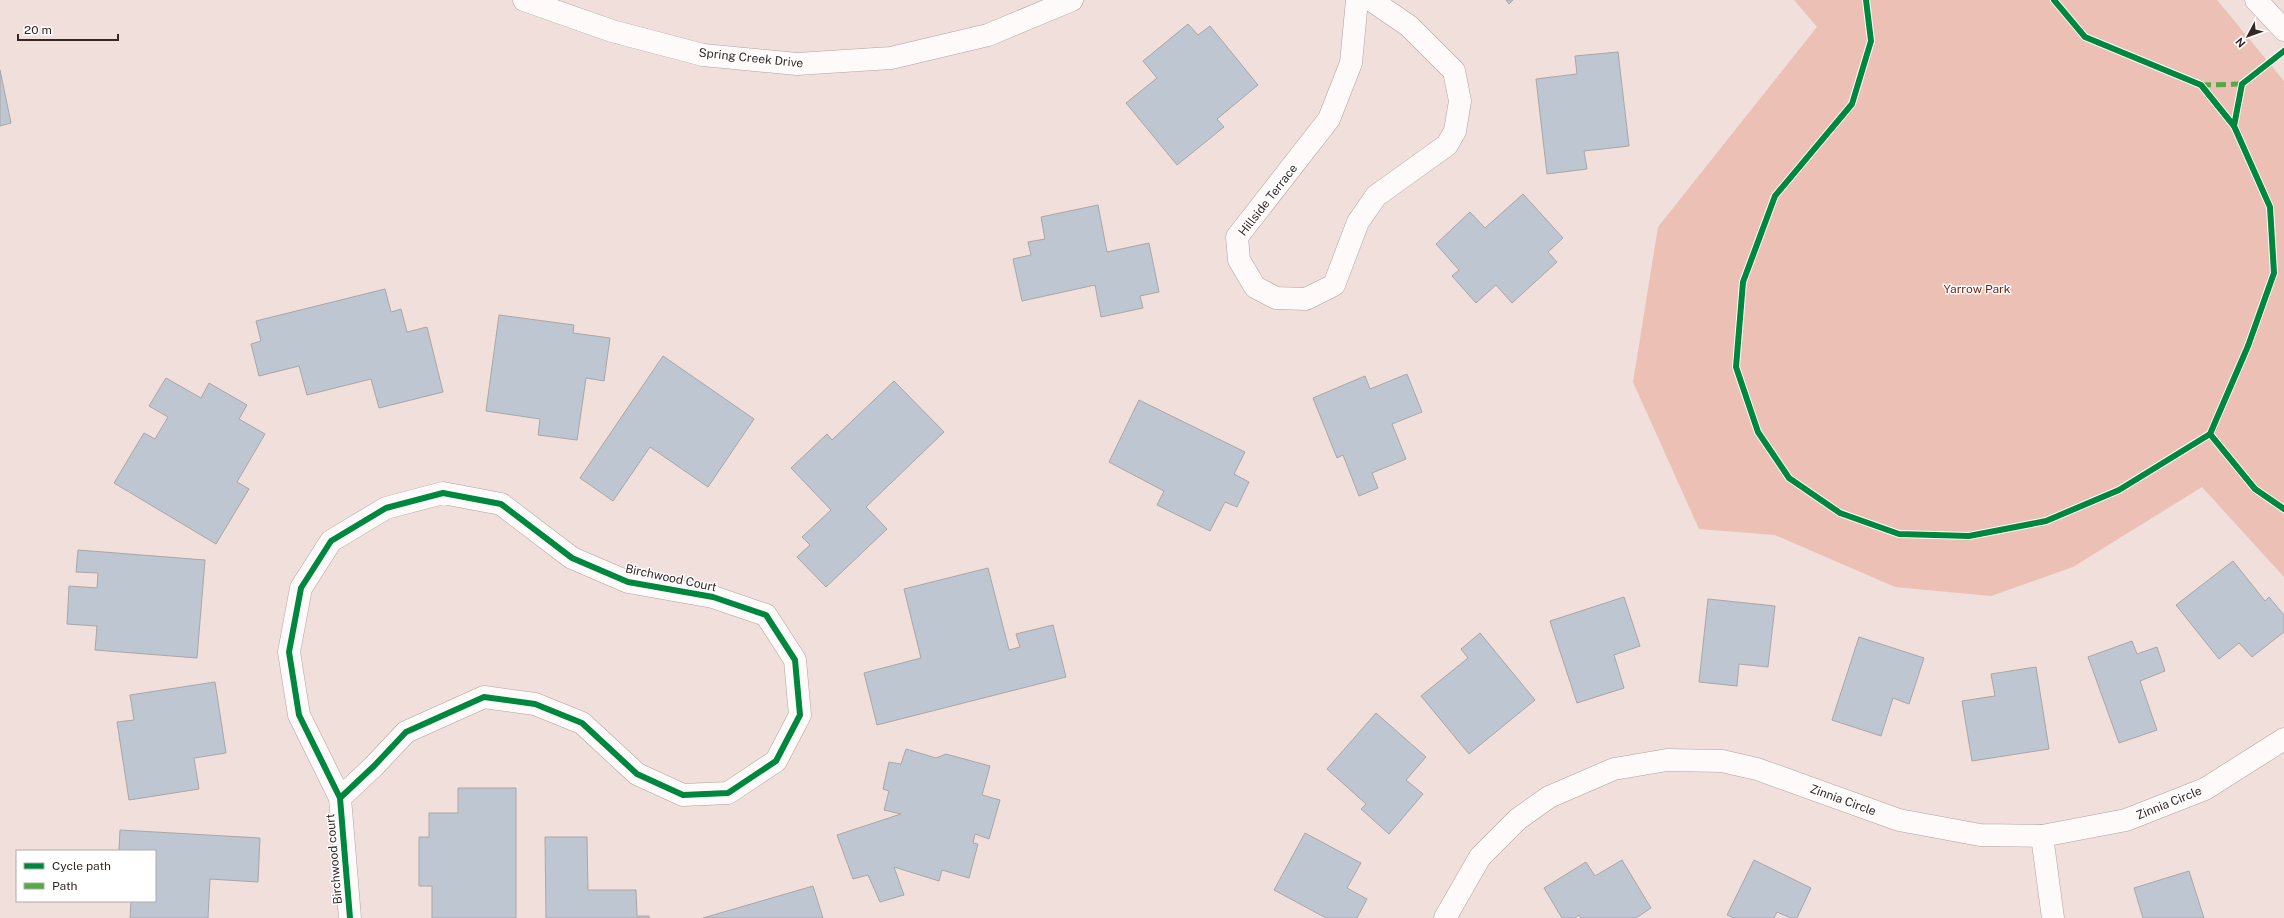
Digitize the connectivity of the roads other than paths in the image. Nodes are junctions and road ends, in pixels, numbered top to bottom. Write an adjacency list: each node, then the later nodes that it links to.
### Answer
1 (524, 0): 2 (street, Spring Creek Drive)
2 (1072, 0)
3 (1357, 0): 4 (street, Hillside Terrace)
4 (1371, 0)
5 (2256, 0): 6 (street)
6 (2284, 30)
7 (2284, 738): 9 (street, Zinnia Circle)
8 (340, 798): 8 (street, Birchwood Court); 10 (street, Birchwood court)
9 (2042, 836): 11 (street, Zinnia Circle); 12 (street)
10 (350, 918)
11 (1445, 918)
12 (2053, 918)

